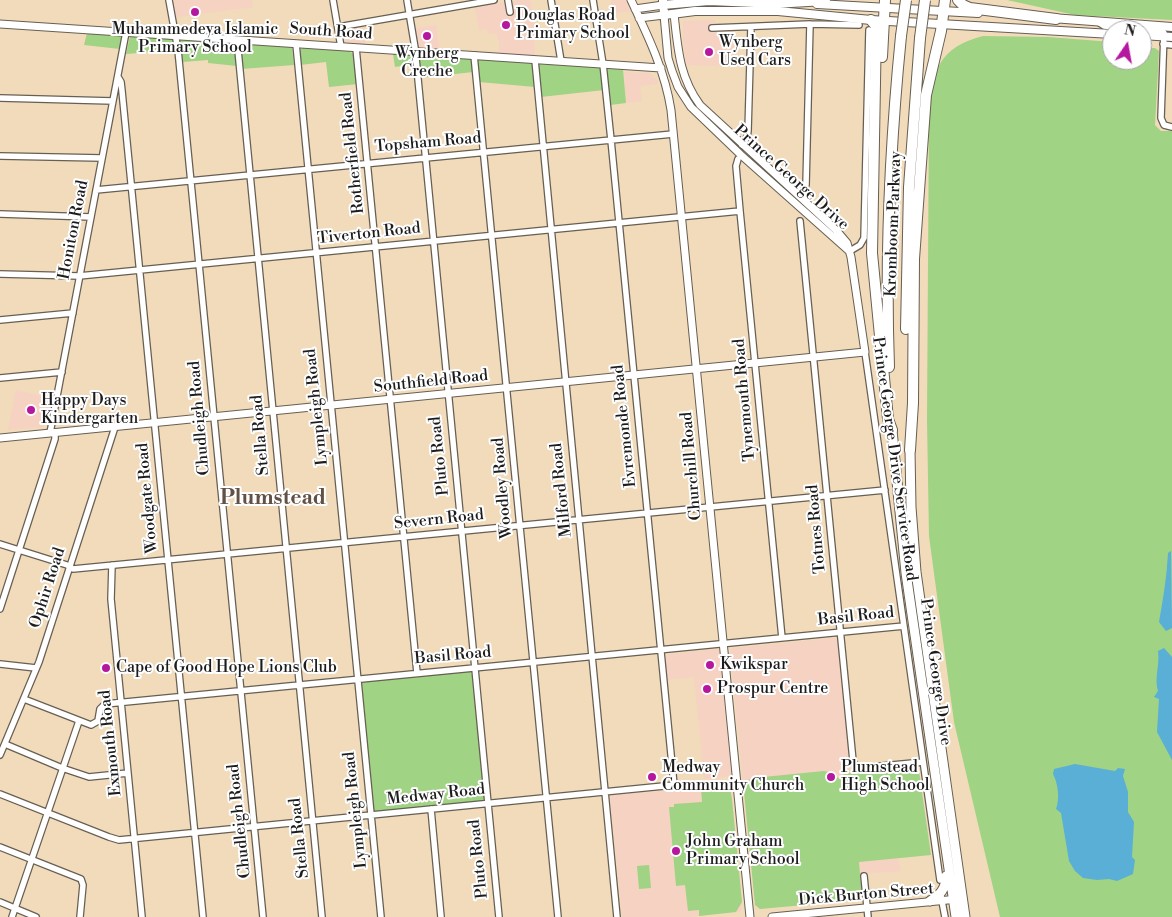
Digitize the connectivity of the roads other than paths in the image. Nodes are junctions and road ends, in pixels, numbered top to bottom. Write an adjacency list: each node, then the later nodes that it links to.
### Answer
1 (169, 0): 39 (street, Chudleigh Road)
2 (333, 0): 33 (street)
3 (406, 0): 22 (street, Pluto Road)
4 (494, 0): 22 (street)
5 (508, 0): 20 (street)
6 (551, 0): 50 (street)
7 (592, 0): 51 (street, Evremonde Road)
8 (631, 0): 18 (street, Churchill Road)
9 (825, 0): 15 (highway)
10 (906, 0): 109 (highway, Kromboom Parkway, bridge)
11 (945, 0): 19 (highway)
12 (958, 0): 25 (highway)
13 (663, 2): 14 (main road); 18 (street); 23 (main road)
14 (672, 2): 15 (main road); 21 (main road)
15 (774, 4): 16 (main road)
16 (885, 4): 17 (main road); 26 (highway)
17 (924, 5): 19 (main road); 112 (highway, Kromboom Parkway, bridge)
18 (635, 9): 24 (street, Churchill Road)
19 (943, 11): 25 (main road); 30 (highway)
20 (510, 12)
21 (674, 14): 23 (main road); 32 (main road); 60 (street, Prince George Drive)
22 (409, 15): 33 (street); 47 (street, Pluto Road)
23 (664, 15): 24 (street); 84 (street, Prince George Drive)
24 (639, 18): 52 (street, Churchill Road)
25 (1056, 19): 27 (main road)
26 (884, 21): 30 (main road); 32 (main road); 56 (highway)
27 (1098, 22): 35 (main road); 42 (street)
28 (0, 24): 37 (street, South Road)
29 (810, 24): 31 (street); 34 (street); 73 (street)
30 (941, 24): 38 (main road); 112 (highway)
31 (859, 25)
32 (870, 25): 56 (highway); 84 (street)
33 (338, 27): 45 (street)
34 (751, 27): 36 (street); 60 (street)
35 (1172, 27)
36 (712, 28)
37 (126, 32): 39 (street, South Road); 53 (street, Honiton Road)
38 (1102, 33)
39 (176, 36): 41 (street, South Road); 70 (street, Chudleigh Road)
40 (1152, 37): 42 (main road)
41 (237, 40): 44 (street, South Road); 69 (street, Stella Road)
42 (1163, 40): 43 (main road); 57 (street)
43 (1172, 42)
44 (296, 44): 45 (street, South Road); 68 (street, Lympleigh Road)
45 (341, 47): 46 (street, South Road)
46 (356, 48): 47 (street, South Road); 67 (street, Rotherfield Road)
47 (415, 52): 48 (street, South Road); 65 (street, Pluto Road)
48 (474, 55): 49 (street, South Road); 62 (street, Woodley Road)
49 (535, 60): 50 (street, South Road); 61 (street, Milford Road)
50 (561, 61): 51 (street, South Road)
51 (603, 64): 52 (street, South Road); 59 (street, Evremonde Road)
52 (661, 68): 58 (street, Churchill Road)
53 (118, 77): 55 (street, Honiton Road); 71 (street, Woodgate Road)
54 (0, 98): 55 (street)
55 (113, 101): 64 (street, Honiton Road)
56 (875, 123): 109 (highway)
57 (1172, 127)
58 (673, 134): 59 (street, Topsham Road); 77 (street, Churchill Road)
59 (611, 140): 61 (street, Topsham Road); 79 (street, Evremonde Road)
60 (742, 145): 73 (street, Prince George Drive)
61 (543, 146): 62 (street, Topsham Road); 80 (street, Milford Road)
62 (484, 152): 65 (street, Topsham Road); 81 (street, Woodley Road)
63 (0, 156): 64 (street)
64 (102, 158): 72 (street, Honiton Road)
65 (426, 158): 67 (street, Topsham Road); 82 (street, Pluto Road)
66 (738, 159): 74 (street, Tynemouth Road)
67 (368, 163): 68 (street, Topsham Road); 83 (street, Rotherfield Road)
68 (308, 169): 69 (street, Topsham Road); 85 (street, Lympleigh Road)
69 (250, 175): 70 (street, Topsham Road); 86 (street, Stella Road)
70 (191, 180): 71 (street, Topsham Road); 87 (street, Chudleigh Road)
71 (132, 186): 72 (street, Topsham Road); 88 (street, Woodgate Road)
72 (96, 190): 76 (street, Honiton Road)
73 (800, 197): 84 (street, Prince George Drive)
74 (740, 211): 77 (street, Tiverton Road); 95 (street, Tynemouth Road)
75 (0, 214): 76 (street)
76 (91, 217): 90 (street, Honiton Road)
77 (681, 217): 79 (street, Tiverton Road); 96 (street, Churchill Road)
78 (800, 221): 94 (street, Totnes Road)
79 (620, 223): 80 (street, Tiverton Road); 98 (street, Evremonde Road)
80 (550, 230): 81 (street, Tiverton Road); 100 (street, Milford Road)
81 (492, 235): 82 (street, Tiverton Road); 101 (street, Woodley Road)
82 (434, 241): 83 (street, Tiverton Road); 102 (street, Pluto Road)
83 (376, 247): 85 (street, Tiverton Road); 103 (street, Rotherfield Road)
84 (850, 251): 93 (street, Prince George Drive Service Road)
85 (316, 253): 86 (street, Tiverton Road); 104 (street, Lympleigh Road)
86 (258, 258): 87 (street, Tiverton Road); 105 (street, Stella Road)
87 (200, 264): 88 (street, Tiverton Road); 106 (street, Chudleigh Road)
88 (140, 270): 90 (street, Tiverton Road); 107 (street, Woodgate Road)
89 (0, 274): 90 (street, Tiverton Road)
90 (80, 276): 91 (street, Honiton Road)
91 (73, 313): 92 (street); 97 (street, Honiton Road)
92 (0, 320)
93 (865, 352): 94 (street, Southfield Road); 113 (street, Prince George Drive Service Road)
94 (814, 358): 95 (street, Southfield Road); 114 (street, Totnes Road)
95 (755, 363): 96 (street, Southfield Road); 115 (street, Tynemouth Road)
96 (697, 370): 98 (street, Southfield Road); 116 (street, Churchill Road)
97 (62, 372): 99 (street); 110 (street, Honiton Road)
98 (634, 376): 100 (street, Southfield Road); 117 (street, Evremonde Road)
99 (0, 378)
100 (566, 383): 101 (street, Southfield Road); 118 (street, Milford Road)
101 (507, 388): 102 (street, Southfield Road); 119 (street, Woodley Road)
102 (448, 394): 103 (street, Southfield Road); 120 (street, Pluto Road)
103 (391, 400): 104 (street, Southfield Road); 121 (street, Rotherfield Road)
104 (331, 405): 105 (street, Southfield Road); 122 (street, Lympleigh Road)
105 (273, 411): 106 (street, Southfield Road); 124 (street, Stella Road)
106 (214, 417): 107 (street, Southfield Road); 126 (street, Chudleigh Road)
107 (155, 423): 108 (street, Southfield Road); 127 (street, Woodgate Road)
108 (115, 427): 110 (street, Southfield Road); 129 (street, Ophir Road)
109 (892, 430): 165 (main road, Prince George Drive)
110 (53, 432): 111 (street, Southfield Road); 125 (street, Honiton Road)
111 (0, 438)
112 (910, 450): 172 (main road, Prince George Drive)
113 (885, 490): 114 (street, Severn Road); 131 (street, Prince George Drive Service Road)
114 (828, 496): 115 (street, Severn Road); 132 (street, Totnes Road)
115 (768, 502): 116 (street, Severn Road); 133 (street, Tynemouth Road)
116 (710, 507): 117 (street, Severn Road); 134 (street, Churchill Road)
117 (648, 513): 118 (street, Severn Road); 135 (street, Evremonde Road)
118 (579, 520): 119 (street, Severn Road); 136 (street, Milford Road)
119 (520, 526): 120 (street, Severn Road); 137 (street, Woodley Road)
120 (461, 531): 121 (street, Severn Road); 140 (street, Pluto Road)
121 (404, 537): 122 (street, Severn Road); 141 (street, Rotherfield Road)
122 (344, 543): 124 (street, Severn Road); 142 (street, Lympleigh Road)
123 (0, 544): 125 (street, Severn Road)
124 (286, 548): 126 (street, Severn Road); 143 (street, Stella Road)
125 (19, 550): 129 (street, Severn Road); 130 (street, Honiton Road)
126 (227, 554): 127 (street, Severn Road); 144 (street, Chudleigh Road)
127 (168, 560): 128 (street, Severn Road); 145 (street, Woodgate Road)
128 (112, 565): 129 (street, Severn Road); 147 (street, Exmouth Road)
129 (70, 567): 139 (street, Ophir Road)
130 (0, 609)
131 (904, 626): 132 (street, Basil Road); 151 (street, Prince George Drive Service Road)
132 (840, 632): 133 (street, Basil Road); 151 (street, Totnes Road)
133 (782, 638): 134 (street, Basil Road)
134 (723, 643): 135 (street, Basil Road); 190 (street, Churchill Road)
135 (661, 649): 136 (street, Basil Road); 154 (street, Evremonde Road)
136 (592, 656): 137 (street, Basil Road); 155 (street, Milford Road)
137 (534, 662): 140 (street, Basil Road); 157 (street, Woodley Road)
138 (0, 664): 139 (street)
139 (36, 668): 146 (street, Ophir Road)
140 (475, 668): 141 (street, Basil Road); 158 (street, Pluto Road)
141 (418, 673): 142 (street, Basil Road)
142 (358, 679): 143 (street, Basil Road); 161 (street, Lympleigh Road)
143 (299, 685): 144 (street, Basil Road); 162 (street, Stella Road)
144 (240, 690): 145 (street, Basil Road); 163 (street, Chudleigh Road)
145 (181, 696): 147 (street, Basil Road); 164 (street, Woodgate Road)
146 (24, 699): 148 (street); 149 (street, Ophir Road)
147 (120, 702): 148 (street, Basil Road); 153 (street, Exmouth Road)
148 (79, 721): 152 (street)
149 (5, 744): 150 (street, Ophir Road); 152 (street)
150 (0, 755)
151 (923, 762): 170 (street, Prince George Drive Service Road)
152 (62, 768): 153 (street); 160 (street)
153 (128, 773): 166 (street, Exmouth Road)
154 (674, 785): 155 (street, Medway Road)
155 (606, 793): 157 (street, Medway Road); 189 (street, Milford Road)
156 (0, 794): 160 (street, Medway Road)
157 (546, 798): 158 (street, Medway Road); 188 (street, Woodley Road)
158 (488, 804): 159 (street, Medway Road); 187 (street, Pluto Road)
159 (431, 810): 161 (street, Medway Road); 186 (street)
160 (47, 814): 166 (street, Medway Road); 168 (street)
161 (370, 816): 162 (street, Medway Road); 185 (street, Lympleigh Road)
162 (312, 821): 163 (street, Medway Road); 184 (street, Stella Road)
163 (254, 827): 164 (street, Medway Road); 183 (street, Chudleigh Road)
164 (195, 832): 166 (street, Medway Road); 182 (street, Woodgate Road)
165 (943, 836): 171 (main road); 172 (main road, Prince George Drive)
166 (134, 838): 181 (street, Exmouth Road)
167 (0, 847): 168 (street)
168 (32, 860): 175 (street); 180 (street)
169 (864, 876): 176 (street)
170 (940, 880)
171 (941, 898): 172 (street, Dick Burton Street); 173 (main road); 193 (street)
172 (958, 899): 194 (main road, Prince George Drive); 195 (main road, Prince George Drive)
173 (930, 901): 176 (street, Dick Burton Street)
174 (0, 902): 175 (street)
175 (15, 908): 178 (street); 179 (street)
176 (867, 908): 177 (street, Dick Burton Street); 192 (street)
177 (809, 915): 191 (street, Dick Burton Street)
178 (12, 917)
179 (36, 917)
180 (80, 917)
181 (142, 917)
182 (203, 917)
183 (263, 917)
184 (322, 917)
185 (381, 917)
186 (441, 917)
187 (499, 917)
188 (558, 917)
189 (617, 917)
190 (750, 917)
191 (772, 917)
192 (868, 917)
193 (945, 917)
194 (956, 917)
195 (965, 917)

